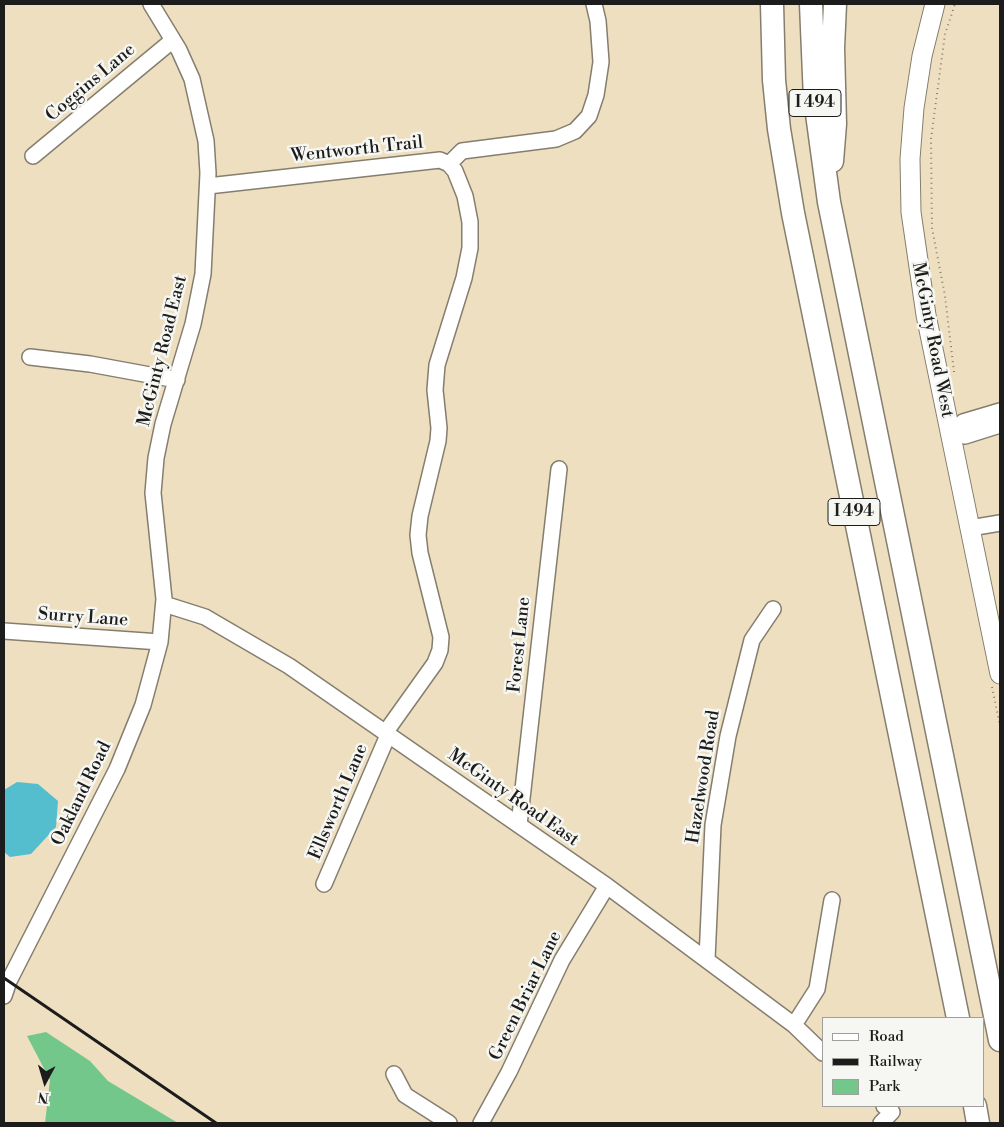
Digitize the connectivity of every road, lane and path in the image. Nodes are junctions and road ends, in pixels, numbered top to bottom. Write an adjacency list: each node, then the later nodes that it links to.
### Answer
1 (151, 4): 9 (street, McGinty Road East)
2 (594, 4): 12 (street)
3 (756, 4): 10 (highway)
4 (772, 4): 10 (highway, I 494)
5 (811, 4): 14 (highway, I 494)
6 (835, 4): 14 (highway)
7 (935, 4): 20 (main road, McGinty Road West)
8 (955, 4): 16 (path)
9 (173, 40): 11 (street, Coggins Lane); 13 (street, McGinty Road East)
10 (774, 80): 36 (highway, I 494)
11 (33, 156)
12 (449, 164): 13 (street, Wentworth Trail); 29 (street)
13 (208, 186): 17 (street, McGinty Road East)
14 (829, 202): 38 (highway, I 494)
15 (30, 357): 17 (street)
16 (954, 373)
17 (177, 380): 24 (street, McGinty Road East)
18 (1000, 411): 20 (street)
19 (1000, 425): 20 (street)
20 (951, 434): 23 (main road, McGinty Road West)
21 (559, 469): 30 (street, Forest Lane)
22 (1000, 523): 23 (street)
23 (970, 528): 28 (main road, McGinty Road West)
24 (164, 602): 27 (street, Oakland Road); 29 (street, McGinty Road East)
25 (773, 609): 34 (street, Hazelwood Road)
26 (4, 631): 27 (street, Surry Lane)
27 (160, 642): 35 (street, Oakland Road)
28 (1000, 674)
29 (387, 734): 30 (street, McGinty Road East); 31 (street, Ellsworth Lane)
30 (519, 825): 32 (street, McGinty Road East)
31 (324, 884)
32 (607, 886): 34 (street, McGinty Road East); 44 (street, Green Briar Lane)
33 (832, 900): 37 (street)
34 (707, 960): 37 (street, McGinty Road East)
35 (4, 996)
36 (958, 1017)
37 (794, 1025): 39 (street, McGinty Road East)
38 (1000, 1040)
39 (822, 1052)
40 (394, 1074): 43 (street)
41 (975, 1107): 46 (highway)
42 (888, 1109): 45 (street)
43 (449, 1123)
44 (481, 1123)
45 (881, 1123)
46 (978, 1123)

